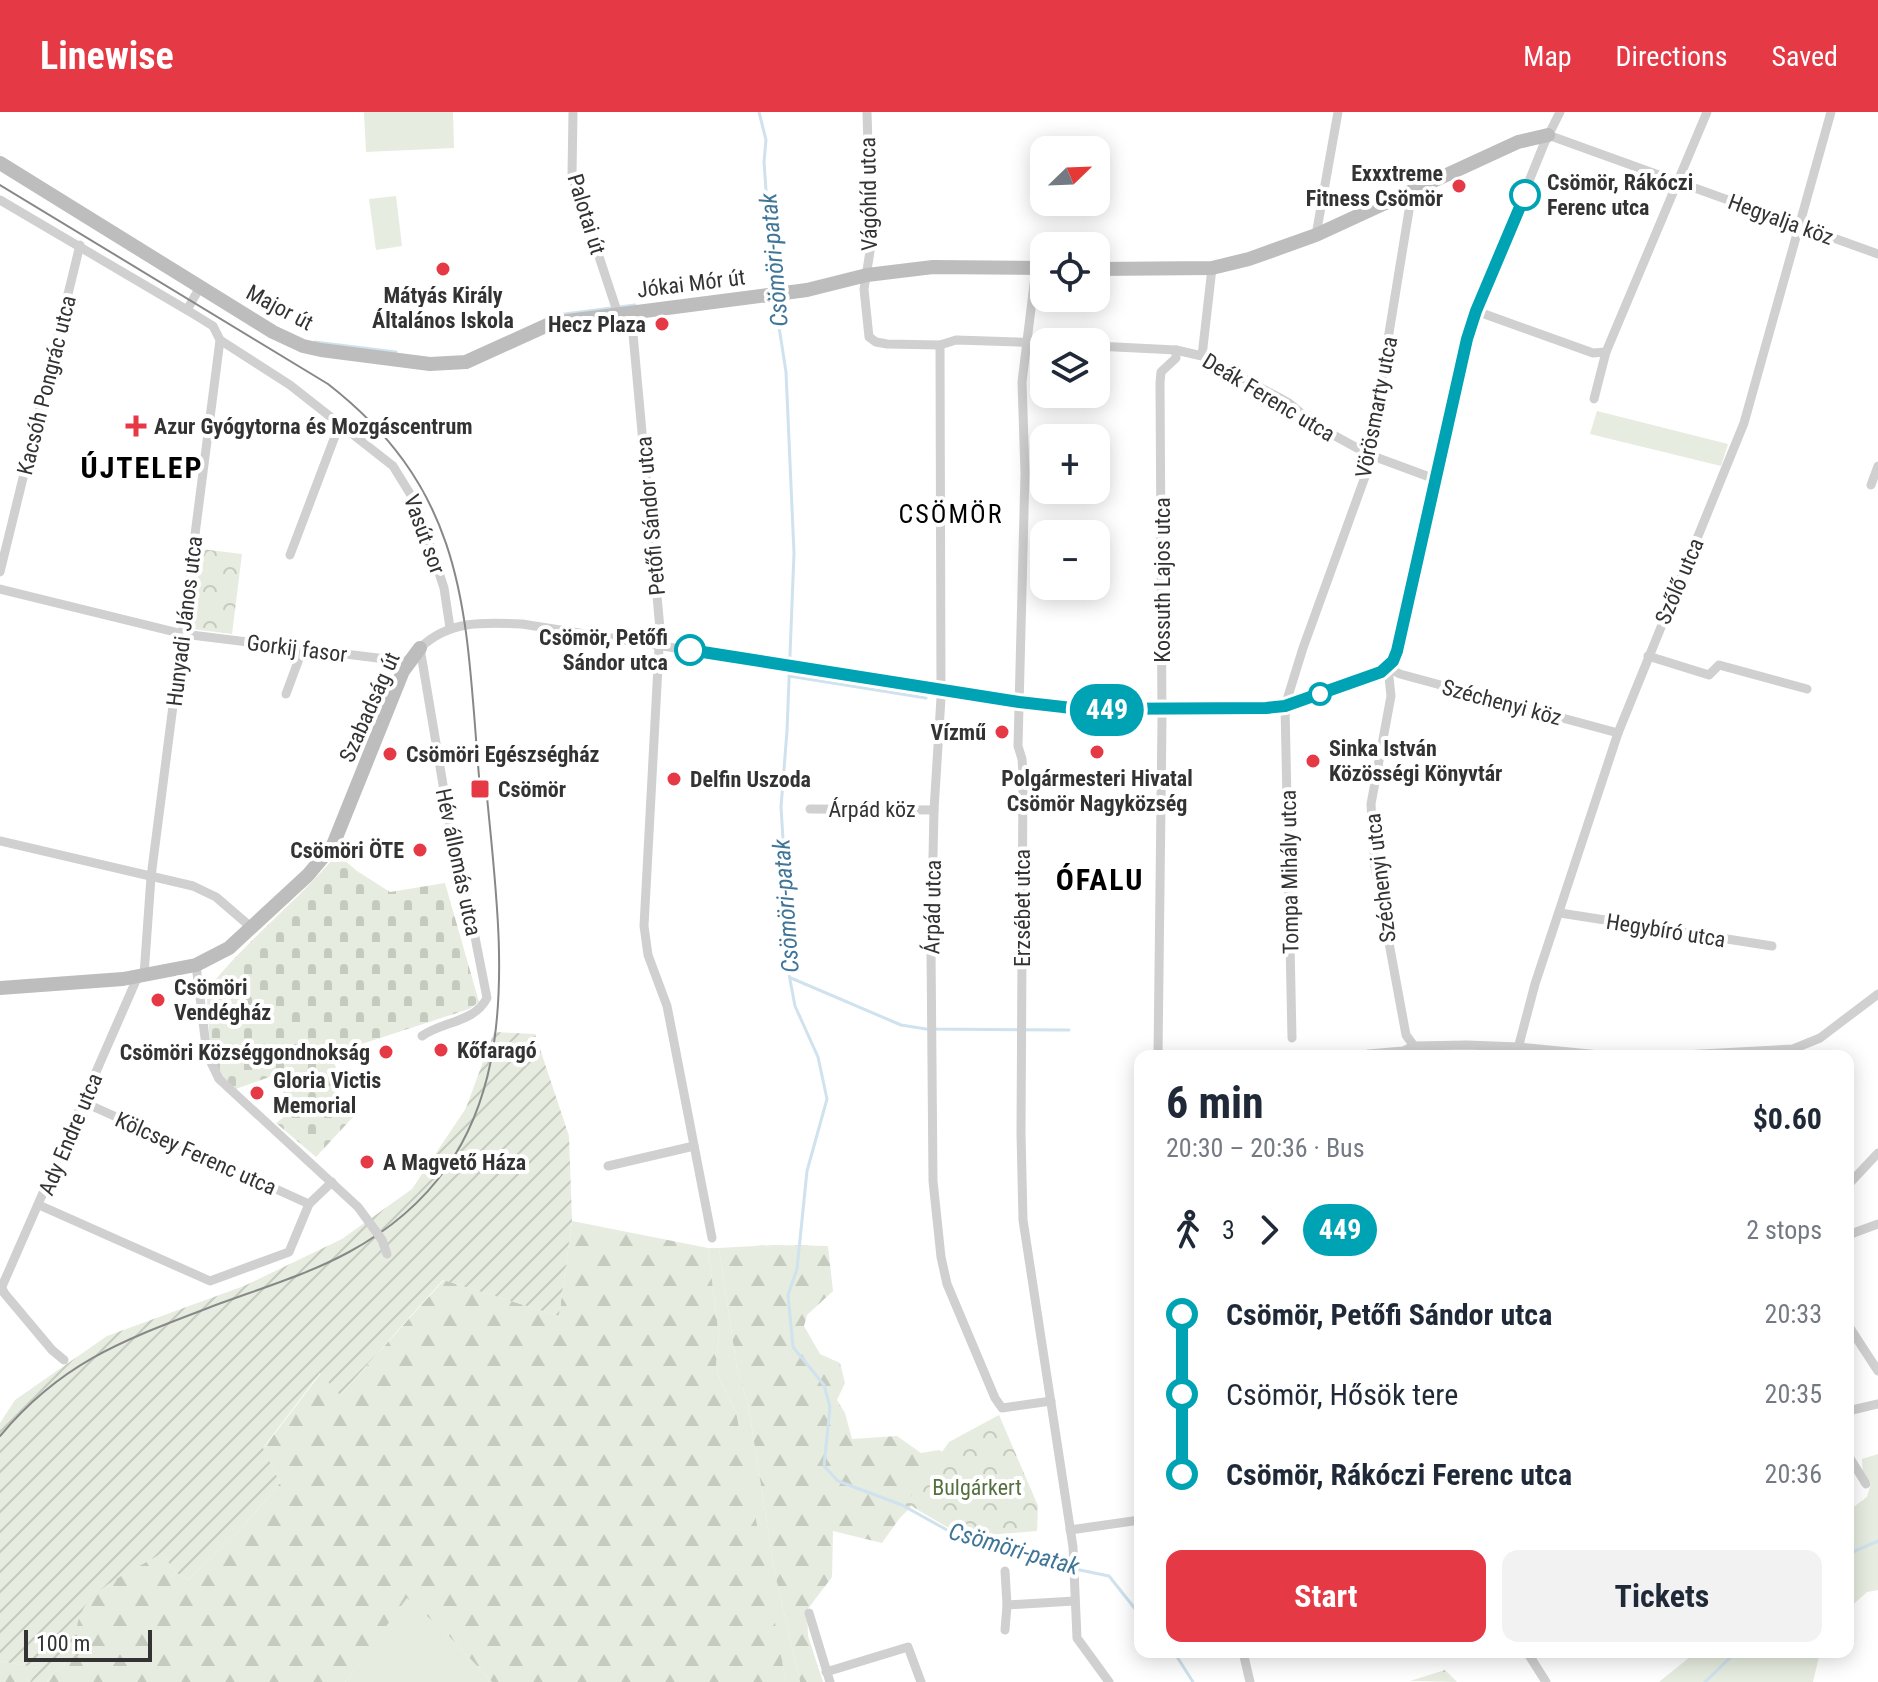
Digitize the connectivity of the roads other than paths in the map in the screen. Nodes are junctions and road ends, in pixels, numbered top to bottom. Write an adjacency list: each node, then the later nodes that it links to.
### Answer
1 (573, 112): 22 (street, Palotai út)
2 (867, 112): 19 (street, Vágóhíd utca)
3 (1338, 112): 13 (street)
4 (1560, 112): 7 (street, Széchenyi utca)
5 (1707, 112): 9 (street)
6 (1831, 112): 12 (street, Szőlő utca)
7 (1548, 135): 9 (street, Hegyalja köz); 10 (street); 23 (street, Széchenyi utca)
8 (0, 163): 20 (street, Major út)
9 (1678, 181): 12 (street, Hegyalja köz); 31 (street)
10 (1412, 192): 13 (street); 35 (street, Vörösmarty utca)
11 (0, 200): 14 (street)
12 (1798, 226): 15 (street, Hegyalja köz); 47 (street, Szőlő utca)
13 (1316, 235): 17 (street)
14 (80, 245): 21 (street); 40 (street, Kacsóh Pongrác utca)
15 (1878, 254)
16 (1030, 268): 19 (street, Jókai Mór út)
17 (1212, 268): 18 (street); 32 (street)
18 (1110, 269)
19 (867, 275): 22 (street, Jókai Mór út); 28 (street, Vágóhíd utca)
20 (200, 287): 21 (street); 22 (street, Major út)
21 (187, 310): 25 (street)
22 (620, 310): 44 (street, Petőfi Sándor utca)
23 (1476, 311): 31 (street); 37 (street, Széchenyi utca)
24 (1032, 312): 26 (street, Erzsébet utca)
25 (220, 340): 34 (street, Vasút sor); 43 (street, Hunyadi János utca)
26 (1026, 342): 27 (street); 28 (street); 53 (street, Erzsébet utca)
27 (1030, 342)
28 (940, 345): 50 (street, Árpád utca)
29 (1110, 347): 30 (street, Deák Ferenc utca)
30 (1176, 350): 32 (street, Deák Ferenc utca); 55 (street, Kossuth Lajos utca)
31 (1606, 352): 33 (street)
32 (1202, 356): 35 (street, Deák Ferenc utca)
33 (1594, 399)
34 (340, 423): 39 (street); 42 (street, Vasút sor)
35 (1370, 455): 37 (street, Deák Ferenc utca); 54 (street, Vörösmarty utca)
36 (1878, 466): 38 (street)
37 (1435, 479): 49 (street, Széchenyi utca)
38 (1871, 485)
39 (290, 555)
40 (0, 572)
41 (0, 589): 43 (street, Gorkij fasor)
42 (450, 628): 44 (street, Szabadság út); 46 (street, Szabadság út)
43 (183, 634): 45 (street, Gorkij fasor); 60 (street, Hunyadi János utca)
44 (660, 645): 50 (street, Szabadság út); 77 (street, Petőfi Sándor utca)
45 (303, 648): 48 (street, Gorkij fasor); 52 (street)
46 (420, 648): 48 (street, Szabadság út); 68 (street, Hév állomás utca)
47 (1648, 656): 51 (street); 56 (street, Szőlő utca)
48 (410, 662): 62 (street, Szabadság út)
49 (1388, 668): 54 (street, Szabadság út); 56 (street, Széchenyi köz); 70 (street, Széchenyi utca)
50 (940, 689): 53 (street, Szabadság út); 58 (street, Árpád utca)
51 (1807, 689)
52 (286, 694)
53 (1019, 702): 55 (street, Szabadság út); 92 (street, Erzsébet utca)
54 (1285, 706): 55 (street, Szabadság út); 69 (street, Tompa Mihály utca)
55 (1161, 710): 71 (street, Kossuth Lajos utca)
56 (1618, 733): 61 (street, Szőlő utca)
57 (810, 809): 58 (street, Árpád köz)
58 (934, 810): 92 (street, Árpád utca)
59 (0, 841): 60 (street)
60 (151, 877): 62 (street); 65 (street, Hunyadi János utca)
61 (1560, 913): 63 (street, Hegybíró utca); 74 (street, Szőlő utca)
62 (252, 928): 64 (street, Szabadság út)
63 (1772, 946)
64 (196, 965): 65 (street, Szabadság út); 81 (street)
65 (141, 976): 66 (street, Szabadság út); 76 (street, Ady Endre utca)
66 (0, 988)
67 (1878, 994): 75 (street)
68 (422, 1036)
69 (1292, 1038)
70 (1414, 1046): 72 (street); 73 (street)
71 (1158, 1050)
72 (1405, 1050)
73 (1483, 1050)
74 (1518, 1050)
75 (1780, 1050)
76 (83, 1102): 82 (street, Kölcsey Ferenc utca); 83 (street, Ady Endre utca)
77 (694, 1146): 79 (street); 86 (street, Petőfi Sándor utca)
78 (1878, 1153): 80 (street)
79 (608, 1166)
80 (1854, 1179)
81 (332, 1182): 82 (street); 87 (street, bridge)
82 (309, 1204): 83 (street)
83 (39, 1205): 88 (street, Ady Endre utca)
84 (1878, 1224): 85 (street)
85 (1854, 1233)
86 (712, 1238)
87 (387, 1254)
88 (0, 1288): 90 (street)
89 (1854, 1334): 91 (street)
90 (64, 1360)
91 (1878, 1371)
92 (1051, 1401): 98 (street, Erzsébet utca)
93 (1878, 1404): 94 (street)
94 (1854, 1410)
95 (1854, 1465): 96 (street)
96 (1866, 1484)
97 (1134, 1521): 98 (street)
98 (1070, 1530): 100 (street, Erzsébet utca)
99 (1005, 1571): 101 (street)
100 (1074, 1601): 101 (street); 108 (street, Erzsébet utca)
101 (1007, 1605): 103 (street)
102 (809, 1613): 106 (street)
103 (1005, 1630)
104 (1244, 1658): 109 (street)
105 (1531, 1658): 110 (street)
106 (828, 1677): 107 (street)
107 (921, 1682)
108 (1109, 1682)
109 (1250, 1682)
110 (1546, 1682)

